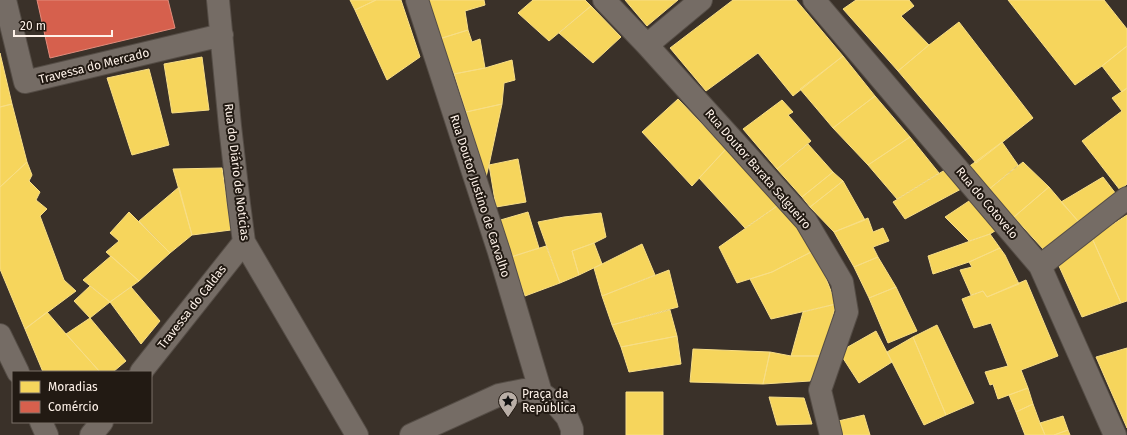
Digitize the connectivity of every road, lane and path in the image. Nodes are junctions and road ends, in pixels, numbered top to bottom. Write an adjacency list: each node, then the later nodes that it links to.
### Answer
1 (5, 0): 7 (street, Travessa do Mercado)
2 (218, 0): 7 (street, Rua do Diário de Notícias)
3 (417, 0): 15 (street, Rua Doutor Justino de Carvalho)
4 (604, 0): 8 (street, Rua Doutor Barata Salgueiro)
5 (701, 0): 8 (street)
6 (814, 0): 11 (street, Rua do Cotovelo)
7 (222, 35): 10 (street, Rua do Diário de Notícias)
8 (647, 45): 23 (street, Rua Doutor Barata Salgueiro)
9 (1127, 198): 11 (street)
10 (244, 242): 14 (street, Travessa do Caldas); 21 (street, Rua do Diário de Notícias)
11 (1040, 266): 24 (street, Rua do Cotovelo)
12 (0, 334): 13 (street)
13 (18, 371)
14 (142, 371)
15 (541, 393): 18 (street); 22 (street)
16 (41, 423): 19 (street)
17 (101, 423): 20 (street)
18 (574, 433)
19 (47, 435)
20 (91, 435)
21 (357, 435)
22 (411, 435)
23 (831, 435)
24 (1115, 435)

